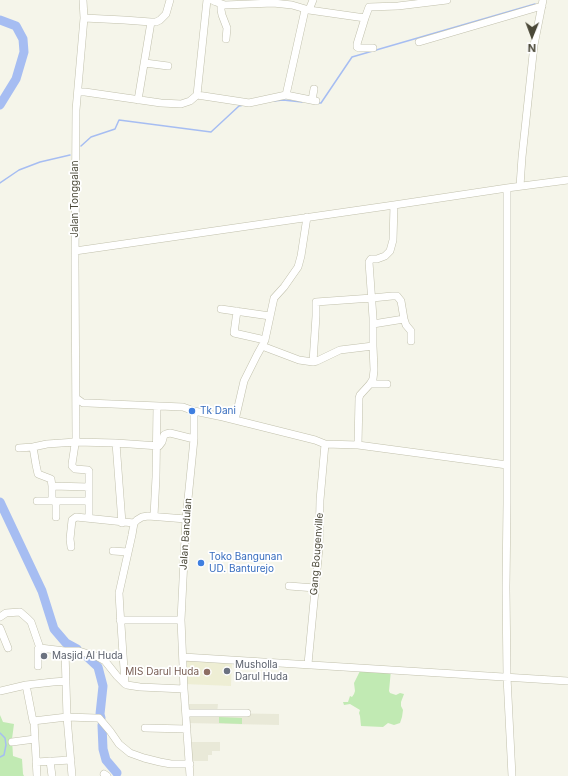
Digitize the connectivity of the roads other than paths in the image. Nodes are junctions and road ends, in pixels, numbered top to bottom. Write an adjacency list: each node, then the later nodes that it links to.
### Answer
1 (83, 0): 11 (street, Jalan Tonggalan)
2 (170, 0): 13 (street)
3 (207, 0): 21 (street)
4 (212, 0): 9 (street)
5 (313, 0): 10 (street)
6 (447, 0): 7 (street)
7 (370, 3): 12 (street)
8 (542, 3): 15 (street); 25 (street)
9 (221, 5): 10 (street); 14 (street)
10 (307, 10): 12 (street); 22 (street)
11 (84, 18): 13 (street); 20 (street, Jalan Tonggalan)
12 (365, 18): 16 (street)
13 (151, 22): 17 (street)
14 (226, 39)
15 (419, 42)
16 (373, 48)
17 (145, 63): 18 (street); 23 (street)
18 (168, 66)
19 (314, 89): 22 (street)
20 (78, 92): 23 (street); 29 (street, Jalan Tonggalan)
21 (197, 95): 22 (street); 23 (street)
22 (286, 95)
23 (138, 100)
24 (568, 180): 25 (street)
25 (520, 186): 26 (street)
26 (507, 188): 27 (street); 54 (street)
27 (394, 205): 28 (street); 30 (street)
28 (307, 217): 29 (street); 33 (street)
29 (75, 251): 42 (street, Jalan Tonggalan)
30 (372, 298): 34 (street); 35 (street); 39 (street)
31 (220, 309): 32 (street)
32 (237, 311): 33 (street); 37 (street)
33 (270, 316): 37 (street)
34 (404, 319): 35 (street); 36 (street)
35 (373, 324): 38 (street)
36 (411, 341)
37 (264, 343): 39 (street); 45 (street)
38 (373, 346): 39 (street); 40 (street)
39 (313, 362)
40 (370, 384): 41 (street); 51 (street)
41 (387, 384)
42 (76, 398): 43 (street); 47 (street, Jalan Tonggalan)
43 (157, 406): 44 (street); 50 (street)
44 (194, 411): 45 (street); 46 (street, Jalan Bandulan)
45 (235, 420): 49 (street)
46 (194, 439): 50 (street); 63 (street, Jalan Bandulan)
47 (76, 442): 48 (street); 52 (street); 56 (street, Jalan Tonggalan)
48 (116, 443): 50 (street); 64 (street)
49 (325, 444): 51 (street); 70 (street, Gang Bougenville)
50 (157, 446): 60 (street)
51 (358, 446): 54 (street)
52 (33, 447): 53 (street); 55 (street)
53 (19, 448)
54 (507, 465): 81 (street)
55 (52, 486): 56 (street); 58 (street)
56 (89, 487): 59 (street)
57 (36, 501): 58 (street)
58 (54, 501): 59 (street); 61 (street)
59 (89, 502): 62 (street)
60 (154, 516): 63 (street); 65 (street)
61 (56, 517)
62 (89, 518): 64 (street); 66 (street)
63 (186, 520): 73 (street, Jalan Bandulan)
64 (122, 523): 65 (street)
65 (134, 523): 68 (street)
66 (71, 547)
67 (113, 551): 68 (street)
68 (128, 552): 72 (street)
69 (289, 586): 70 (street)
70 (315, 588): 79 (street, Gang Bougenville)
71 (0, 617): 76 (street)
72 (120, 620): 73 (street); 84 (street)
73 (181, 620): 78 (street, Jalan Bandulan)
74 (0, 628): 75 (street)
75 (8, 648)
76 (40, 648): 77 (street); 80 (street)
77 (65, 651): 82 (street); 84 (street)
78 (183, 657): 79 (street); 86 (street, Jalan Bandulan)
79 (308, 664): 81 (street)
80 (38, 666)
81 (507, 677): 83 (street); 104 (street)
82 (66, 681): 85 (street); 90 (street)
83 (568, 681)
84 (125, 684): 86 (street)
85 (26, 685): 87 (street); 91 (street)
86 (184, 689): 88 (street, Jalan Bandulan)
87 (0, 691)
88 (186, 713): 89 (street); 93 (street, Jalan Bandulan)
89 (246, 713)
90 (67, 717): 91 (street); 96 (street); 99 (street)
91 (33, 720): 94 (street)
92 (145, 728): 93 (street)
93 (187, 729): 99 (street, Jalan Bandulan)
94 (35, 739): 95 (street); 98 (street)
95 (12, 742)
96 (71, 760): 97 (street); 102 (street)
97 (50, 761): 98 (street); 101 (street)
98 (36, 762): 100 (street)
99 (190, 764): 103 (street, Jalan Bandulan)
100 (37, 776)
101 (52, 776)
102 (72, 776)
103 (190, 776)
104 (512, 776)

